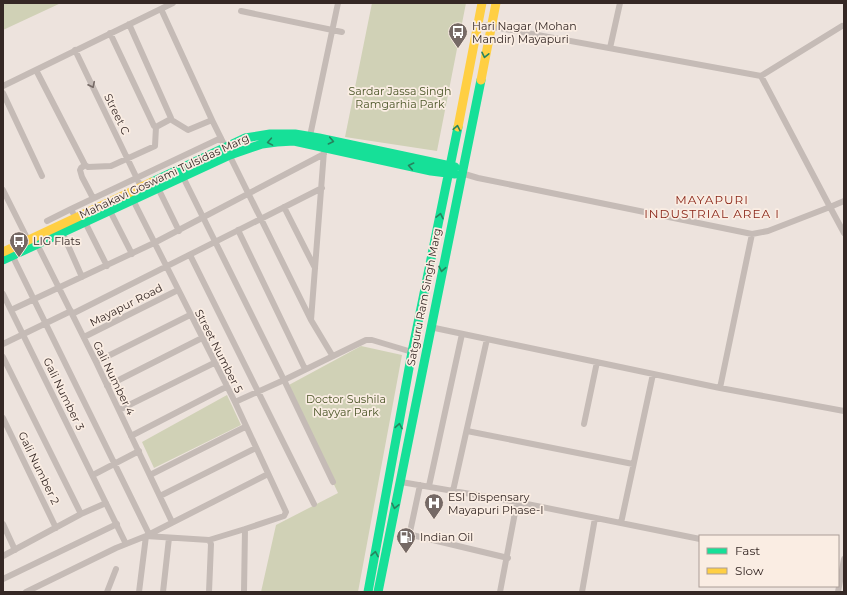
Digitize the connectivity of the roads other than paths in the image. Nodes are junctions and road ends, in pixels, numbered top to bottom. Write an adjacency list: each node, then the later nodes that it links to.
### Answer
1 (173, 3): 6 (street)
2 (338, 3): 12 (street)
3 (482, 3): 9 (main road, Satguru Ram Singh Marg)
4 (496, 3): 11 (main road, Satguru Ram Singh Marg)
5 (620, 3): 15 (street)
6 (161, 9): 8 (street); 22 (street)
7 (241, 11): 12 (street)
8 (129, 24): 14 (street); 21 (street)
9 (478, 24): 11 (street); 31 (main road, Satguru Ram Singh Marg, one-way to 9)
10 (842, 26): 18 (street)
11 (491, 27): 15 (street); 32 (main road, Satguru Ram Singh Marg, one-way to 32)
12 (332, 31): 13 (street); 24 (street)
13 (342, 32)
14 (110, 33): 16 (street); 23 (street)
15 (610, 48): 18 (street)
16 (75, 50): 17 (street); 29 (street, Street C, one-way to 29)
17 (36, 70): 19 (street); 30 (street)
18 (761, 76): 45 (street)
19 (3, 86)
20 (3, 93): 33 (street)
21 (170, 119): 22 (street); 23 (street)
22 (212, 120): 25 (street)
23 (156, 127): 29 (street)
24 (310, 136): 26 (main road, Mahakavi Goswami Tulsidas Marg); 31 (main road, Mahakavi Goswami Tulsidas Marg, one-way to 31)
25 (221, 138): 26 (street); 34 (street)
26 (226, 147): 28 (street); 39 (main road, Mahakavi Goswami Tulsidas Marg)
27 (324, 151): 28 (main road, Mahakavi Goswami Tulsidas Marg, one-way to 28); 31 (main road, Mahakavi Goswami Tulsidas Marg, one-way to 27); 37 (street); 40 (street)
28 (230, 155): 35 (main road, Mahakavi Goswami Tulsidas Marg); 40 (street)
29 (128, 159): 30 (street); 34 (street, Street C)
30 (85, 165): 41 (street)
31 (450, 169): 32 (main road); 85 (main road, Satguru Ram Singh Marg, one-way to 31)
32 (461, 173): 56 (street); 78 (main road, Satguru Ram Singh Marg, one-way to 78)
33 (42, 176)
34 (136, 177): 39 (street, Street C); 41 (street)
35 (183, 178): 36 (main road, Mahakavi Goswami Tulsidas Marg); 48 (street)
36 (158, 188): 39 (main road, Mahakavi Goswami Tulsidas Marg); 53 (street)
37 (322, 188): 44 (street); 67 (street)
38 (3, 190): 57 (street)
39 (143, 190): 42 (main road, Mahakavi Goswami Tulsidas Marg); 47 (main road, Mahakavi Goswami Tulsidas Marg)
40 (249, 194): 48 (street); 49 (street)
41 (94, 198): 47 (street)
42 (133, 200): 46 (main road, Mahakavi Goswami Tulsidas Marg); 59 (street, Street Number 5)
43 (844, 200): 45 (street)
44 (284, 207): 49 (street); 67 (street)
45 (830, 207): 55 (street); 56 (street)
46 (110, 211): 51 (main road, Mahakavi Goswami Tulsidas Marg); 62 (street)
47 (73, 214): 50 (street); 57 (main road, Mahakavi Goswami Tulsidas Marg)
48 (203, 219): 53 (street); 58 (street)
49 (262, 219): 52 (street); 76 (street)
50 (46, 221)
51 (85, 222): 54 (main road, Mahakavi Goswami Tulsidas Marg); 65 (street)
52 (238, 230): 58 (street); 91 (street)
53 (179, 231): 59 (street)
54 (62, 232): 60 (main road, Mahakavi Goswami Tulsidas Marg); 68 (street)
55 (844, 233)
56 (752, 234): 96 (street)
57 (28, 240): 61 (main road, Mahakavi Goswami Tulsidas Marg)
58 (214, 242): 63 (street); 93 (street)
59 (154, 243): 62 (street); 66 (street, Street Number 5)
60 (37, 244): 61 (main road, Mahakavi Goswami Tulsidas Marg); 69 (street, Gali Number 4)
61 (8, 254): 64 (main road, Mahakavi Goswami Tulsidas Marg); 72 (street)
62 (132, 254): 65 (street)
63 (190, 255): 66 (street); 97 (street)
64 (3, 260)
65 (107, 266): 68 (street)
66 (166, 267): 70 (street, Street Number 5); 74 (street)
67 (315, 268): 76 (street)
68 (82, 277): 69 (street)
69 (59, 287): 72 (street); 74 (street, Gali Number 4)
70 (178, 290): 75 (street, Street Number 5); 81 (street, Mayapur Road)
71 (3, 294): 73 (street, Gali Number 3)
72 (33, 300): 73 (street); 77 (street)
73 (11, 310): 79 (street, Gali Number 3)
74 (72, 313): 77 (street); 81 (street, Gali Number 4)
75 (190, 315): 82 (street, Street Number 5); 88 (street)
76 (311, 320): 86 (street)
77 (45, 324): 79 (street); 108 (street)
78 (430, 327): 80 (street); 114 (main road, Satguru Ram Singh Marg)
79 (24, 334): 84 (street); 111 (street, Gali Number 3)
80 (462, 334): 83 (street); 116 (street)
81 (84, 337): 88 (street, Gali Number 4)
82 (202, 338): 90 (street, Street Number 5); 94 (street)
83 (487, 339): 89 (street); 104 (street)
84 (3, 344)
85 (412, 352): 86 (street); 150 (main road, Satguru Ram Singh Marg, one-way to 85)
86 (332, 355): 91 (street)
87 (3, 358): 122 (street)
88 (96, 362): 94 (street, Gali Number 4)
89 (597, 362): 92 (street); 102 (street)
90 (214, 363): 95 (street, Street Number 5); 99 (street)
91 (305, 369): 93 (street)
92 (653, 374): 96 (street); 109 (street)
93 (284, 380): 97 (street); 113 (street)
94 (107, 386): 99 (street, Gali Number 4)
95 (226, 387): 98 (street, Street Number 5); 105 (street)
96 (720, 388): 100 (street)
97 (258, 392): 98 (street); 121 (street)
98 (235, 402): 103 (street, Street Number 5)
99 (118, 410): 105 (street, Gali Number 4)
100 (844, 411)
101 (3, 418): 128 (street, Gali Number 2)
102 (584, 424)
103 (245, 427): 106 (street, Street Number 5); 112 (street)
104 (467, 431): 109 (street); 117 (street)
105 (131, 436): 107 (street, Gali Number 4)
106 (256, 448): 110 (street, Street Number 5); 118 (street)
107 (139, 451): 108 (street); 112 (street, Gali Number 4)
108 (114, 464): 111 (street); 130 (street)
109 (633, 464): 125 (street)
110 (268, 474): 124 (street); 129 (street, Street Number 5)
111 (93, 475): 120 (street, Gali Number 3)
112 (150, 475): 118 (street, Gali Number 4)
113 (333, 482)
114 (401, 482): 115 (street); 151 (main road, Satguru Ram Singh Marg, one-way to 151)
115 (420, 485): 116 (street); 137 (street)
116 (429, 486): 117 (street)
117 (454, 491): 119 (street)
118 (160, 496): 124 (street, Gali Number 4)
119 (517, 502): 123 (street); 137 (street)
120 (106, 503): 122 (street); 127 (street, Gali Number 3)
121 (314, 504)
122 (81, 514): 128 (street)
123 (596, 518): 125 (street); 153 (street)
124 (172, 522): 130 (street)
125 (621, 523): 132 (street)
126 (3, 524): 135 (street)
127 (117, 524): 134 (street, Gali Number 3); 141 (street)
128 (56, 528): 135 (street)
129 (245, 529): 133 (street); 149 (street)
130 (147, 535): 131 (street); 134 (street); 146 (street)
131 (169, 538): 133 (street); 147 (street)
132 (699, 539)
133 (209, 540): 148 (street)
134 (126, 544): 143 (street)
135 (15, 550): 136 (street)
136 (3, 556)
137 (508, 558): 152 (street)
138 (844, 559): 140 (street)
139 (116, 569): 145 (street)
140 (841, 569): 142 (street)
141 (3, 579)
142 (839, 584)
143 (36, 590): 144 (street)
144 (26, 592)
145 (107, 592)
146 (139, 592)
147 (163, 592)
148 (209, 592)
149 (244, 592)
150 (368, 592)
151 (378, 592)
152 (500, 592)
153 (582, 592)

